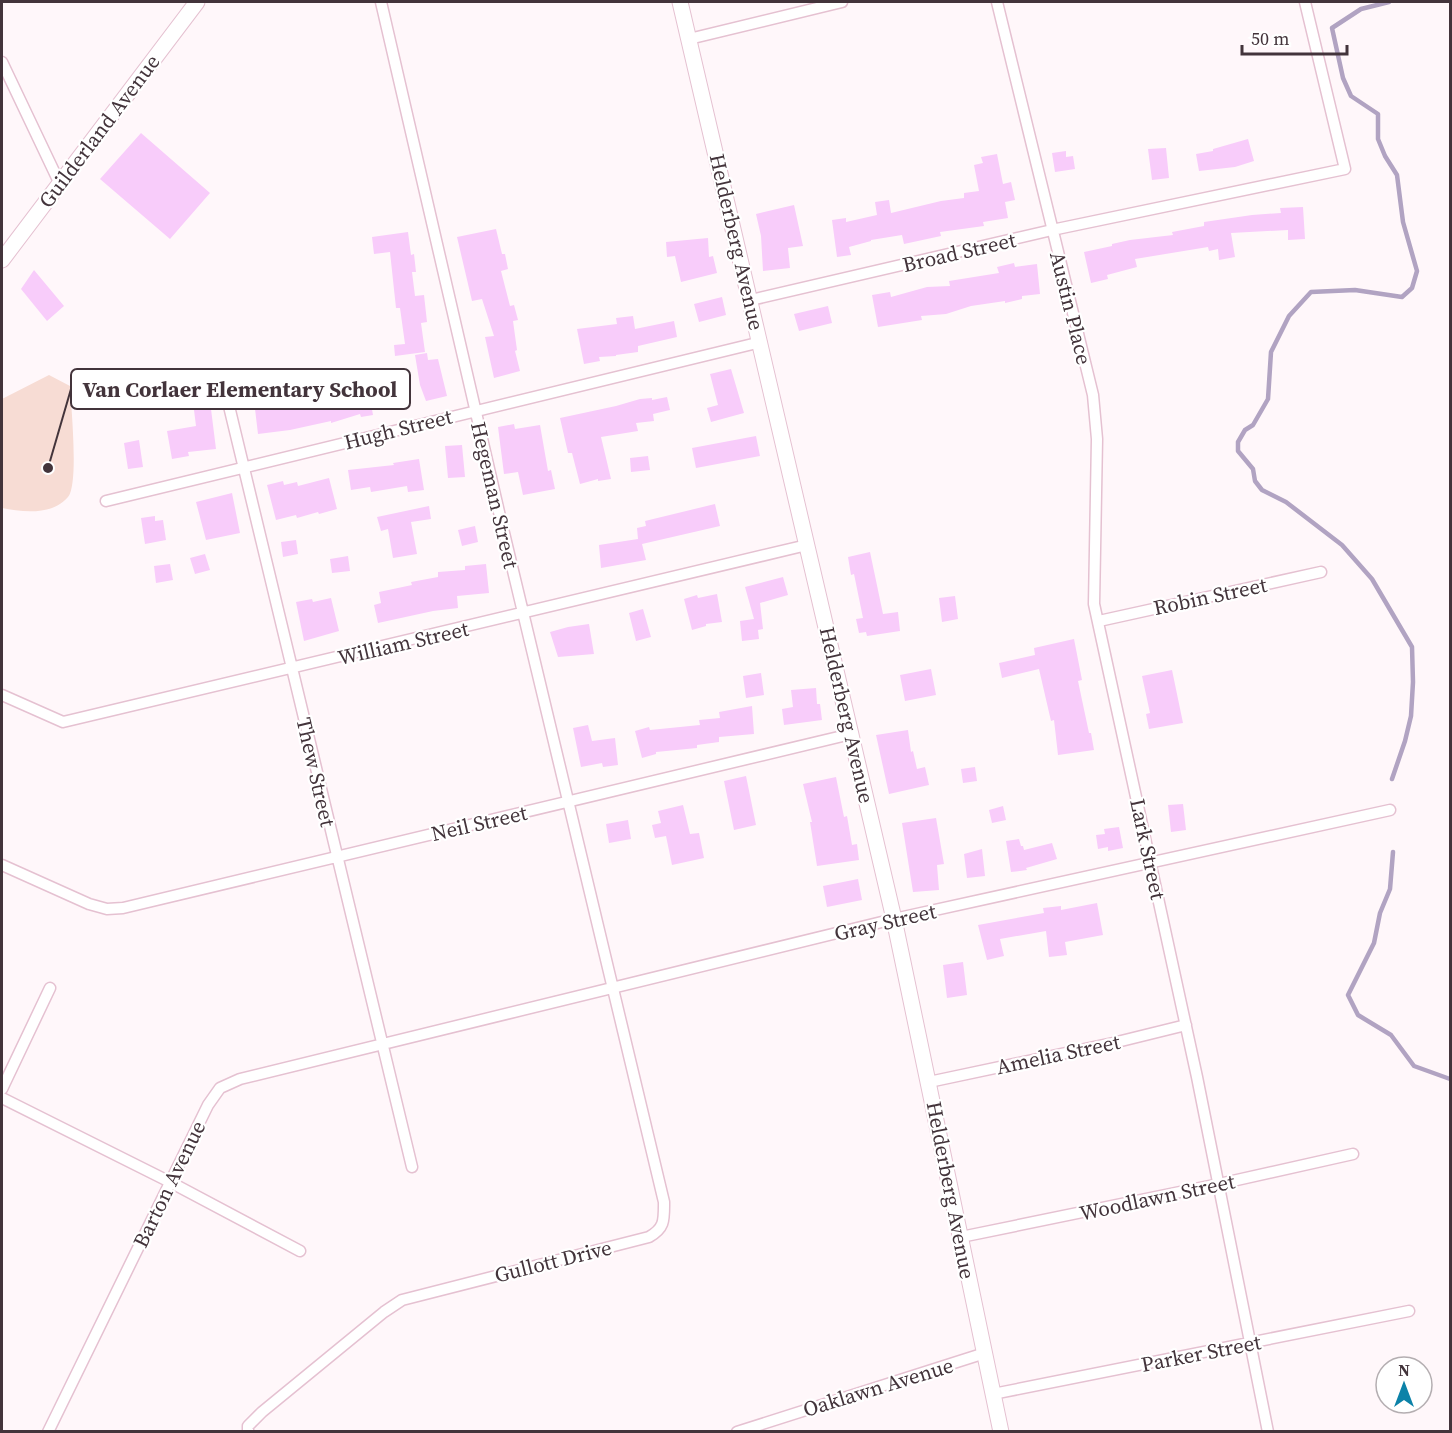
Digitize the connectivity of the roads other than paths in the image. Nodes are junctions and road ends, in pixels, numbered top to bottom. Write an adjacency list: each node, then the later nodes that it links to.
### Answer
1 (197, 2): 9 (street, Guilderland Avenue)
2 (381, 2): 15 (street, Hegeman Street)
3 (680, 2): 7 (street, Helderberg Avenue)
4 (842, 2): 7 (street)
5 (997, 2): 10 (street, Austin Place)
6 (1305, 2): 10 (street, Broad Street)
7 (689, 39): 12 (street, Helderberg Avenue)
8 (2, 62): 9 (street)
9 (59, 182): 11 (street, Guilderland Avenue)
10 (1052, 230): 12 (street, Broad Street); 21 (street, Austin Place)
11 (2, 260)
12 (751, 300): 13 (street, Helderberg Avenue)
13 (761, 342): 15 (street, Hugh Street); 18 (street, Helderberg Avenue)
14 (222, 377): 16 (street, Thew Street)
15 (476, 410): 16 (street, Hugh Street); 20 (street, Hegeman Street)
16 (244, 467): 17 (street, Hugh Street); 22 (street, Thew Street)
17 (106, 501)
18 (807, 545): 20 (street, William Street); 24 (street, Helderberg Avenue)
19 (1320, 572): 21 (street, Robin Street)
20 (524, 614): 22 (street, William Street); 25 (street, Hegeman Street)
21 (1099, 621): 28 (street, Lark Street)
22 (292, 669): 23 (street, William Street); 27 (street, Thew Street)
23 (2, 695)
24 (851, 734): 25 (street, Neil Street); 30 (street, Helderberg Avenue)
25 (568, 802): 27 (street, Neil Street); 32 (street, Hegeman Street)
26 (1390, 810): 28 (street, Gray Street)
27 (337, 857): 29 (street, Neil Street); 34 (street, Thew Street)
28 (1151, 862): 30 (street, Gray Street); 33 (street, Lark Street)
29 (2, 866)
30 (894, 919): 32 (street, Gray Street); 35 (street, Helderberg Avenue)
31 (50, 988): 36 (street)
32 (613, 988): 34 (street, Gray Street); 49 (street, Gullott Drive)
33 (1186, 1025): 35 (street, Amelia Street); 41 (street, Lark Street)
34 (381, 1044): 39 (street, Thew Street); 40 (street, Barton Avenue)
35 (929, 1082): 42 (street, Helderberg Avenue)
36 (2, 1089)
37 (2, 1098): 40 (street)
38 (1353, 1154): 41 (street, Woodlawn Street)
39 (412, 1167)
40 (170, 1182): 43 (street); 48 (street, Barton Avenue)
41 (1219, 1184): 42 (street, Woodlawn Street); 45 (street, Lark Street)
42 (961, 1237): 46 (street, Helderberg Avenue)
43 (300, 1251)
44 (1409, 1311): 45 (street, Parker Street)
45 (1251, 1343): 47 (street, Parker Street); 52 (street, Lark Street)
46 (985, 1353): 47 (street, Helderberg Avenue); 50 (street, Oaklawn Avenue)
47 (993, 1394): 51 (street, Helderberg Avenue)
48 (48, 1431)
49 (248, 1431)
50 (737, 1431)
51 (1001, 1431)
52 (1268, 1431)

